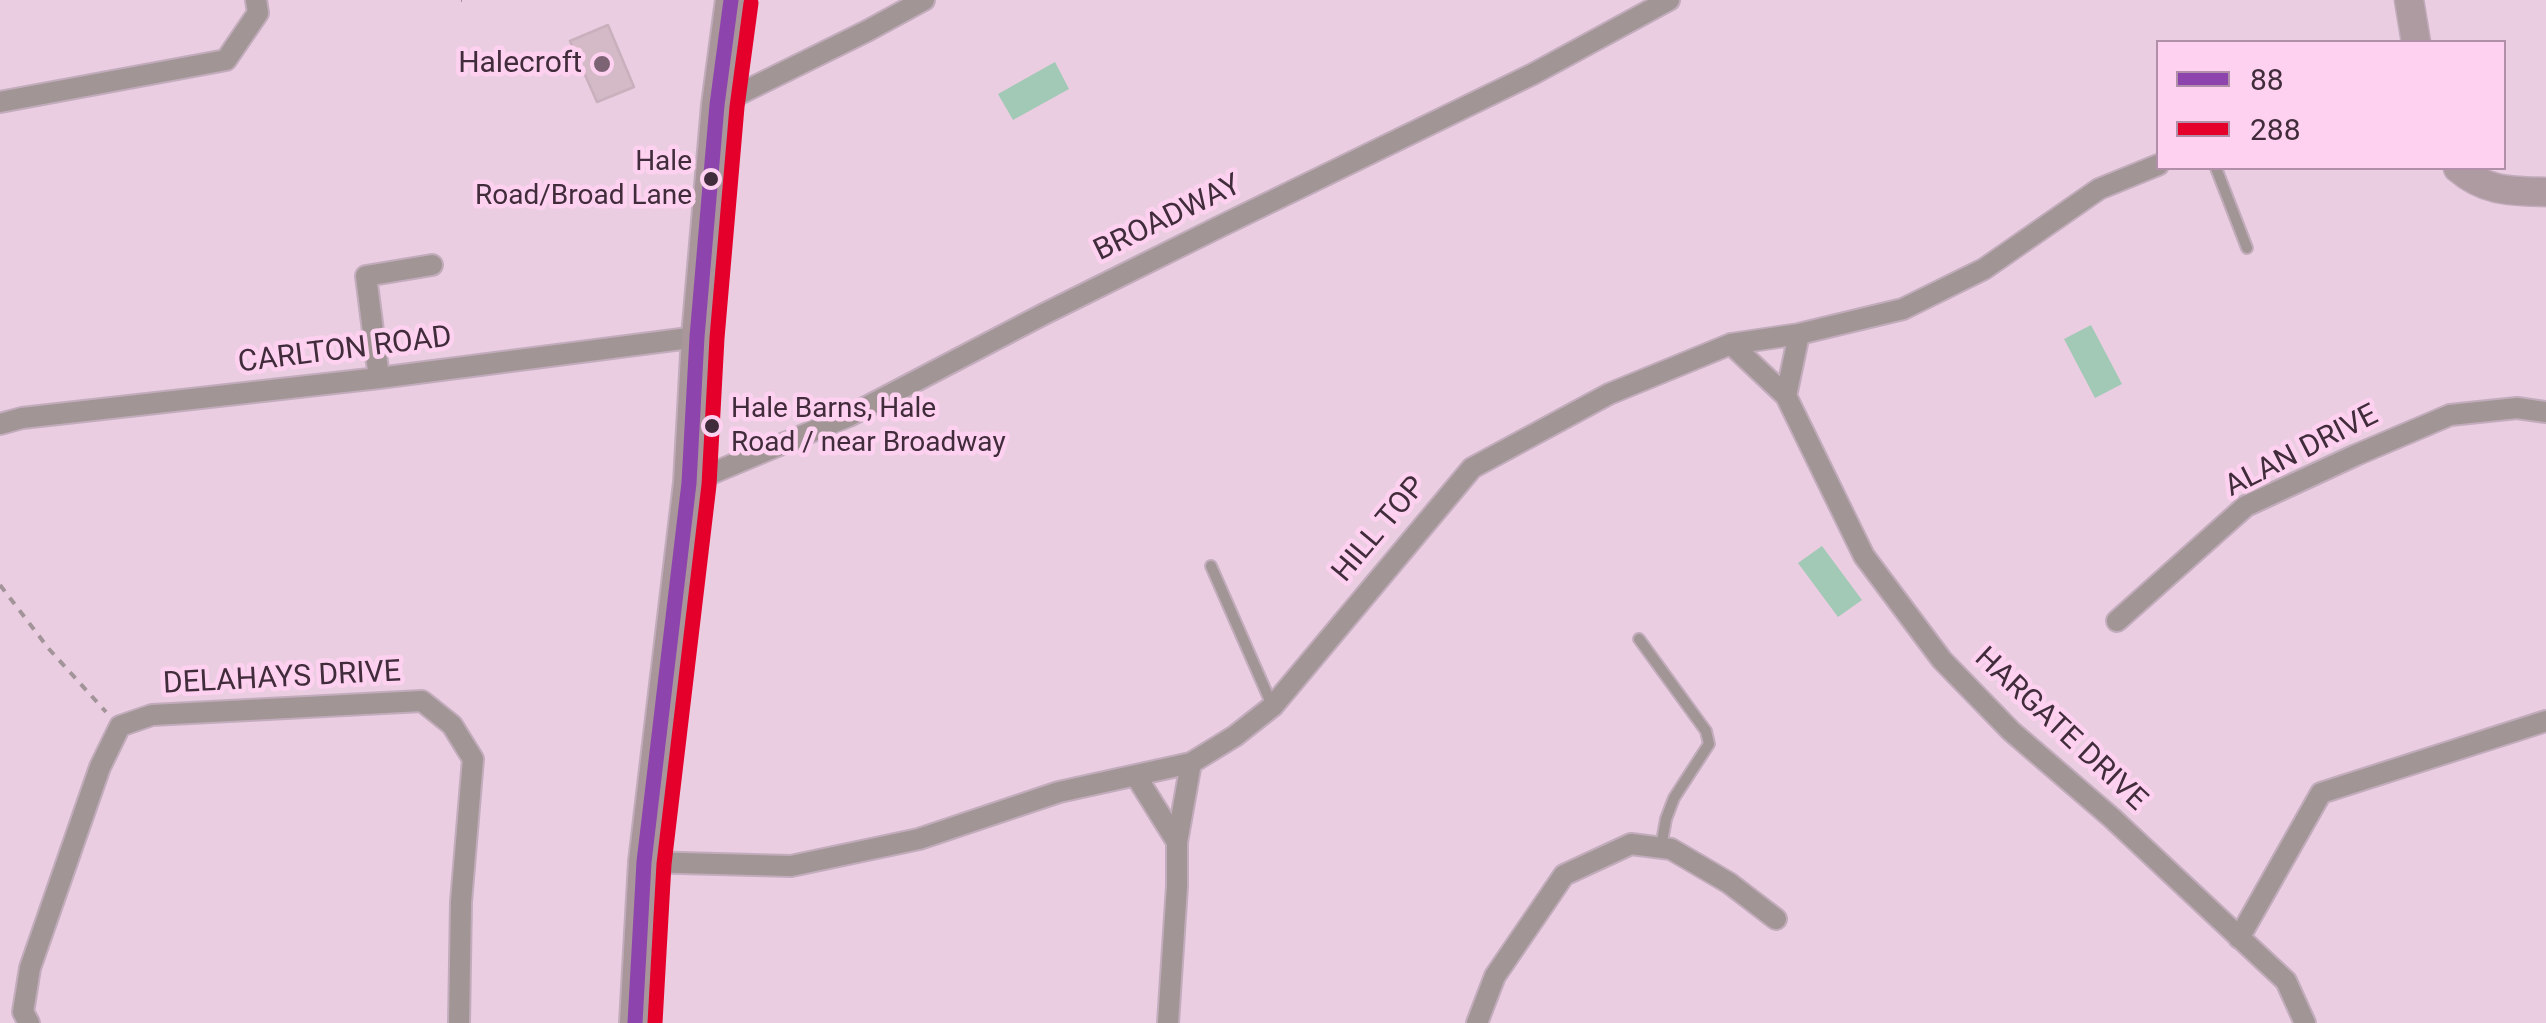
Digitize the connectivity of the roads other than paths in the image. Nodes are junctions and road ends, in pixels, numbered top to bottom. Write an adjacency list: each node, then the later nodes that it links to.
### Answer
1 (256, 0): 7 (street)
2 (731, 0): 8 (main road)
3 (924, 0): 8 (street)
4 (1670, 0): 22 (street, BROADWAY)
5 (2409, 0): 6 (street)
6 (2416, 40)
7 (0, 102)
8 (716, 105): 16 (main road)
9 (2156, 166): 15 (street, HILL TOP)
10 (2217, 170): 13 (lane)
11 (2460, 170): 12 (street)
12 (2546, 192)
13 (2247, 248)
14 (432, 265): 18 (street)
15 (1799, 334): 17 (street, HILL TOP); 19 (street)
16 (697, 337): 18 (street, CARLTON ROAD); 22 (main road)
17 (1732, 344): 19 (street, HARGATE DRIVE); 26 (street, HILL TOP)
18 (379, 378): 21 (street, CARLTON ROAD)
19 (1786, 396): 34 (street, HARGATE DRIVE)
20 (2546, 412): 24 (street, ALAN DRIVE)
21 (0, 424)
22 (689, 483): 32 (main road)
23 (1211, 566): 26 (lane)
24 (2118, 621)
25 (1639, 639): 31 (lane)
26 (1273, 706): 28 (street, HILL TOP)
27 (2546, 721): 34 (street)
28 (1191, 763): 29 (street, HILL TOP); 30 (street)
29 (1136, 776): 30 (street); 32 (street, HILL TOP)
30 (1177, 842): 38 (street)
31 (1660, 848): 33 (street); 39 (street)
32 (644, 862): 37 (main road)
33 (1776, 918)
34 (2238, 938): 40 (street, HARGATE DRIVE)
35 (29, 1023): 36 (street, DELAHAYS DRIVE)
36 (459, 1023)
37 (636, 1023)
38 (1168, 1023)
39 (1477, 1023)
40 (2305, 1023)

